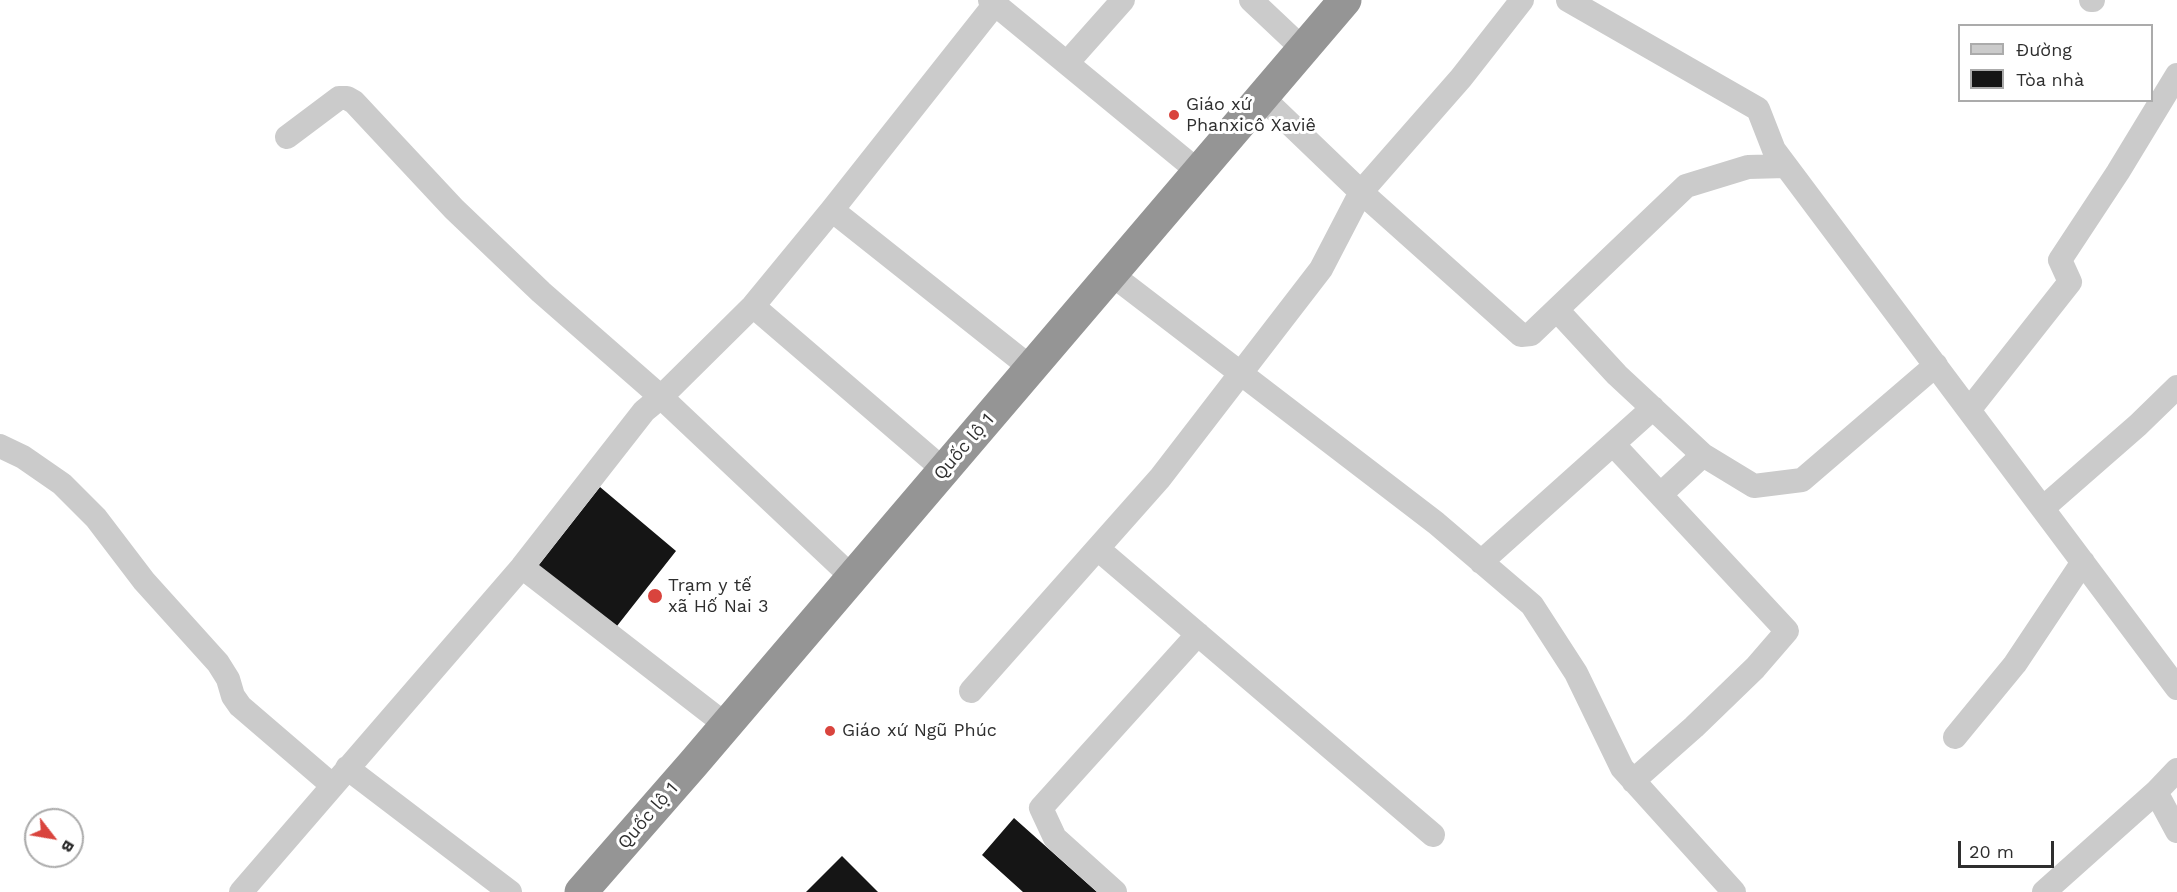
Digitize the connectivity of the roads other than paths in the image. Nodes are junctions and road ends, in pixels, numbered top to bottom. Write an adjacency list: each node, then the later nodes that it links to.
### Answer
1 (1123, 0): 8 (street)
2 (1251, 0): 7 (street)
3 (1345, 0): 7 (highway, Quốc lộ 1)
4 (1522, 0): 14 (street)
5 (1568, 0): 12 (street)
6 (993, 2): 8 (street); 15 (street)
7 (1303, 49): 10 (highway, Quốc lộ 1)
8 (1067, 63): 13 (street)
9 (2177, 75): 25 (street)
10 (1263, 97): 13 (highway, Quốc lộ 1); 14 (street)
11 (287, 136): 23 (street)
12 (1786, 166): 18 (street); 19 (street)
13 (1199, 172): 16 (highway, Quốc lộ 1)
14 (1361, 192): 18 (street); 21 (street)
15 (832, 210): 17 (street); 20 (street)
16 (1111, 274): 20 (highway, Quốc lộ 1); 21 (street)
17 (753, 306): 23 (street); 29 (street)
18 (1557, 310): 24 (street)
19 (1935, 365): 25 (street); 28 (street)
20 (1031, 368): 29 (highway, Quốc lộ 1)
21 (1241, 373): 32 (street); 33 (street)
22 (2177, 387): 31 (street)
23 (662, 397): 35 (street); 36 (street)
24 (1653, 408): 26 (street); 28 (street)
25 (1970, 410): 31 (street)
26 (1612, 444): 30 (street); 33 (street)
27 (0, 446): 43 (street)
28 (1704, 455): 30 (street)
29 (944, 470): 36 (highway, Quốc lộ 1)
30 (1661, 494): 44 (street)
31 (2043, 508): 34 (street)
32 (1098, 549): 37 (street); 39 (street)
33 (1481, 562): 44 (street)
34 (2082, 562): 38 (street); 41 (street)
35 (522, 567): 40 (street); 43 (street)
36 (852, 577): 40 (highway, Quốc lộ 1)
37 (1197, 634): 47 (street); 51 (street)
38 (2177, 688)
39 (971, 691)
40 (726, 725): 50 (highway, Quốc lộ 1)
41 (1956, 737)
42 (2177, 770): 45 (street)
43 (340, 777): 48 (street); 49 (street)
44 (1633, 781): 52 (street)
45 (2157, 792): 46 (street); 53 (street)
46 (2177, 831)
47 (1433, 835)
48 (241, 892)
49 (510, 892)
50 (581, 892)
51 (1115, 892)
52 (1734, 892)
53 (2044, 892)

